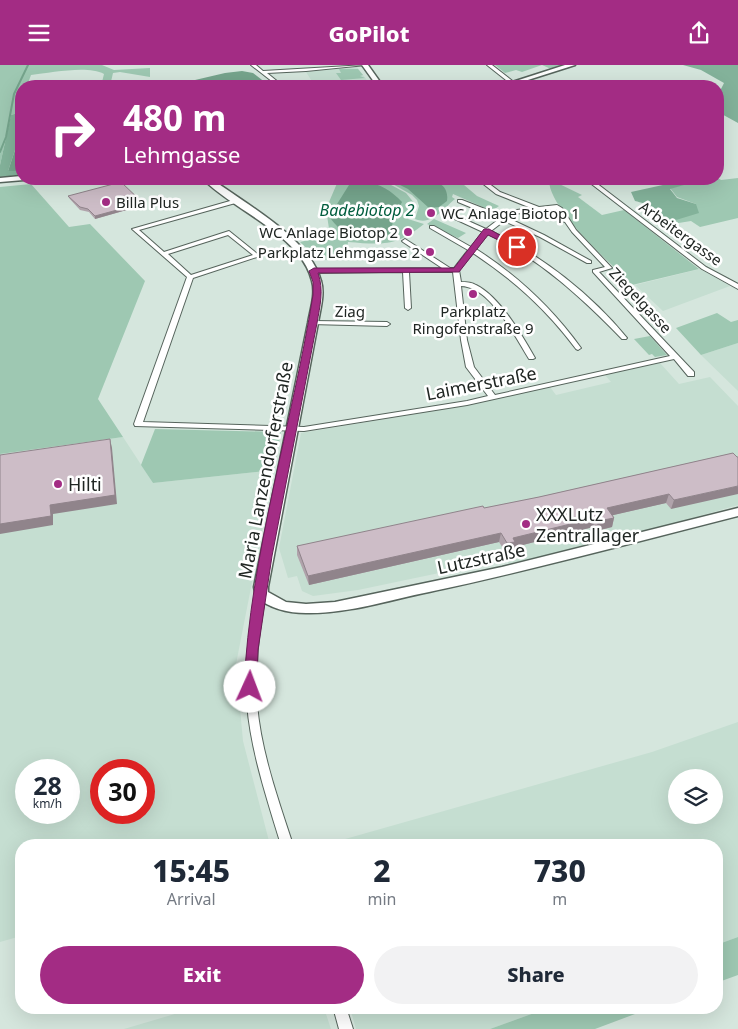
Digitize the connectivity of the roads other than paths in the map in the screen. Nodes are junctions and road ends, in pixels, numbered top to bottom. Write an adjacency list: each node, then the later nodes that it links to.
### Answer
1 (253, 65): 5 (street)
2 (365, 65): 5 (street); 7 (street)
3 (488, 65): 8 (street)
4 (572, 65): 9 (street)
5 (261, 72): 6 (street)
6 (273, 80)
7 (376, 80)
8 (509, 80)
9 (523, 80)
10 (15, 179): 11 (street)
11 (0, 180)
12 (215, 185): 15 (street, Maria Lanzendorferstraße)
13 (488, 185): 17 (street)
14 (596, 185): 32 (street, Arbeitergasse)
15 (236, 201): 25 (street); 28 (street, Maria Lanzendorferstraße)
16 (460, 201): 19 (street)
17 (539, 209): 19 (street); 20 (street); 20 (street, Ziegelgasse)
18 (444, 212): 22 (street)
19 (504, 217): 22 (street); 26 (street)
20 (566, 220): 38 (street, Ziegelgasse)
21 (432, 227): 24 (street)
22 (487, 231): 24 (street); 36 (street)
23 (405, 241): 27 (street)
24 (472, 249): 27 (street); 37 (street)
25 (163, 254): 30 (street); 30 (street)
26 (589, 263)
27 (453, 270): 29 (street); 31 (street)
28 (314, 271): 29 (street); 34 (street, Maria Lanzendorferstraße)
29 (406, 271): 33 (street)
30 (190, 277): 42 (street, Laimerstraße)
31 (458, 284): 39 (street); 41 (street)
32 (738, 287)
33 (408, 308)
34 (313, 323): 35 (street, Ziag); 42 (street, Maria Lanzendorferstraße)
35 (387, 324)
36 (624, 338)
37 (578, 348)
38 (675, 357): 40 (street, Ziegelgasse); 41 (street, Laimerstraße)
39 (532, 358)
40 (692, 374)
41 (493, 397): 42 (street, Laimerstraße)
42 (292, 428): 44 (street, Maria Lanzendorferstraße)
43 (738, 512): 44 (street, Lutzstraße)
44 (261, 594): 45 (street, Maria Lanzendorferstraße)
45 (285, 839)
46 (342, 1014): 47 (street)
47 (346, 1029)

